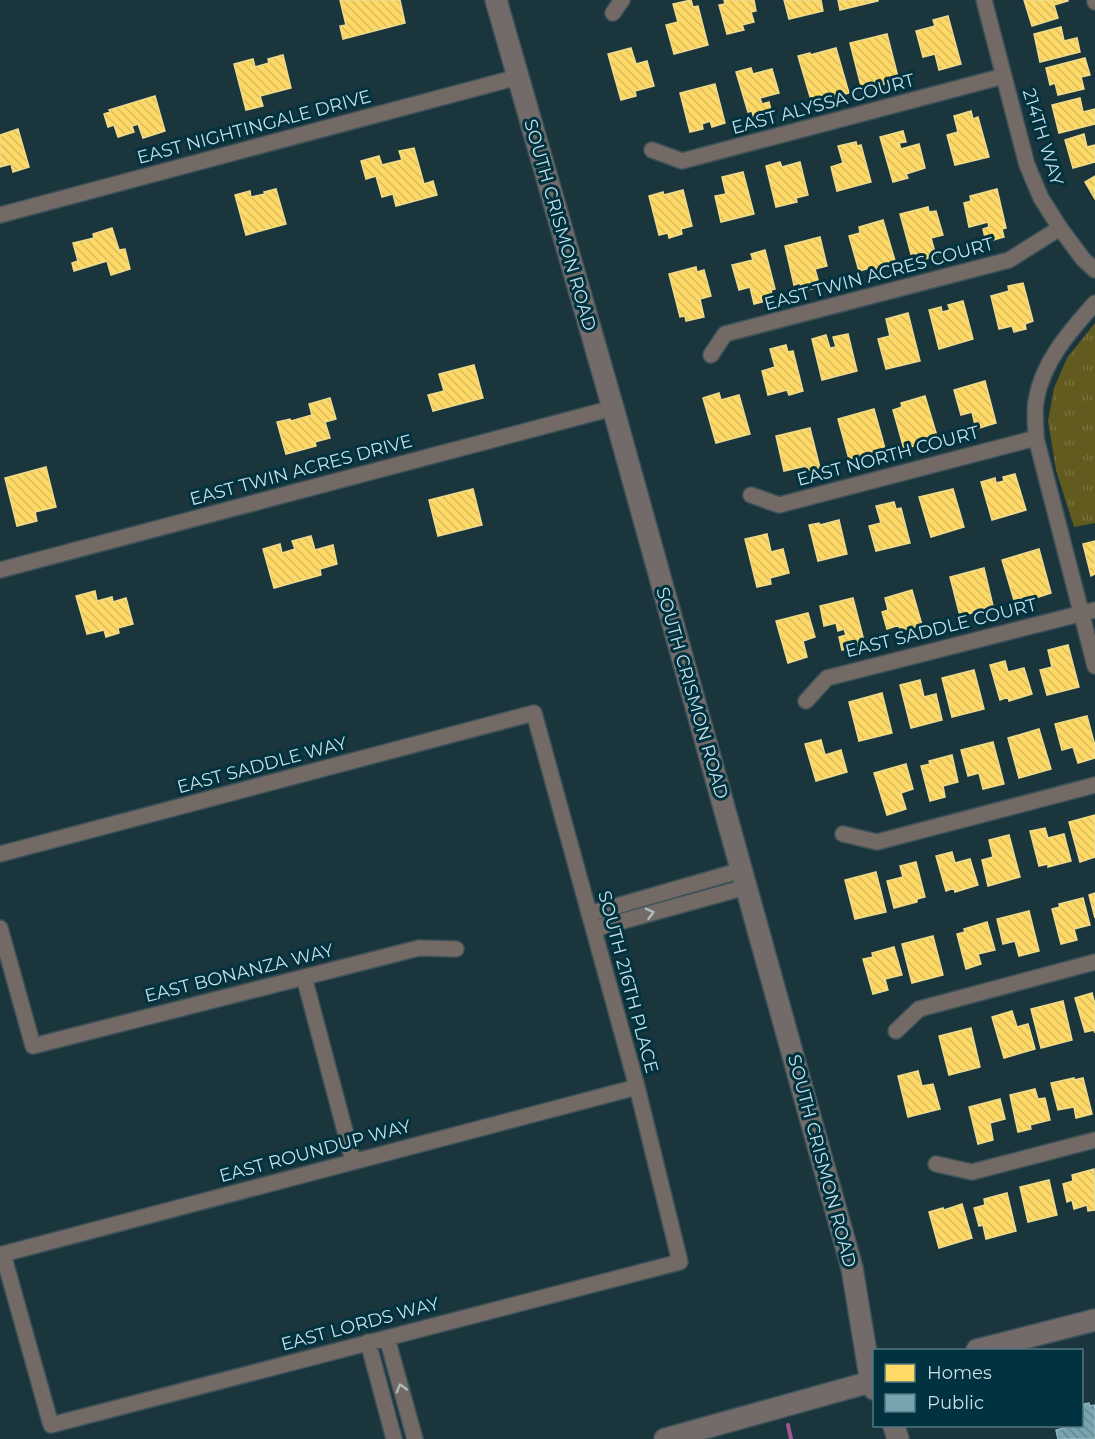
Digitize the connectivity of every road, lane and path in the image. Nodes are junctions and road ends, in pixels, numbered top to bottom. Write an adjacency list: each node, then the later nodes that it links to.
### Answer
1 (496, 0): 6 (street, SOUTH CRISMON ROAD)
2 (622, 0): 4 (street)
3 (984, 0): 5 (street, 214TH WAY)
4 (613, 14)
5 (1004, 76): 7 (street, EAST ALYSSA COURT); 9 (street, 214TH WAY)
6 (518, 77): 8 (street, EAST NIGHTINGALE DRIVE); 13 (street, SOUTH CRISMON ROAD)
7 (652, 150)
8 (0, 214)
9 (1060, 228): 10 (street, 214TH WAY); 12 (street, EAST TWIN ACRES COURT)
10 (1095, 270)
11 (1095, 303): 14 (street)
12 (711, 355)
13 (612, 408): 16 (street, EAST TWIN ACRES DRIVE); 24 (street, SOUTH CRISMON ROAD)
14 (1036, 438): 15 (street, EAST NORTH COURT); 17 (street)
15 (751, 495)
16 (0, 570)
17 (1088, 611): 18 (street); 19 (street, EAST SADDLE COURT)
18 (1095, 666)
19 (806, 701)
20 (534, 713): 23 (street, EAST SADDLE WAY); 25 (street, SOUTH 216TH PLACE)
21 (1095, 785): 22 (street)
22 (843, 834)
23 (0, 854)
24 (744, 879): 25 (street); 27 (street, one-way to 24); 41 (street, SOUTH CRISMON ROAD)
25 (590, 914): 27 (street, SOUTH 216TH PLACE)
26 (0, 928): 30 (street, EAST BONANZA WAY)
27 (594, 929): 32 (street, SOUTH 216TH PLACE)
28 (456, 949): 30 (street, EAST BONANZA WAY)
29 (1095, 962): 31 (street)
30 (304, 977): 34 (street)
31 (896, 1031)
32 (637, 1087): 34 (street, EAST ROUNDUP WAY); 36 (street, SOUTH 216TH PLACE)
33 (1095, 1140): 35 (street)
34 (353, 1161): 42 (street, EAST ROUNDUP WAY)
35 (936, 1164)
36 (680, 1262): 38 (street, EAST LORDS WAY)
37 (1095, 1320): 40 (street)
38 (387, 1338): 39 (street, EAST LORDS WAY); 44 (street, one-way to 38)
39 (368, 1342): 42 (street, EAST LORDS WAY); 43 (street)
40 (981, 1349)
41 (873, 1384): 45 (street)
42 (51, 1425)
43 (394, 1439)
44 (415, 1439)
45 (665, 1439)

